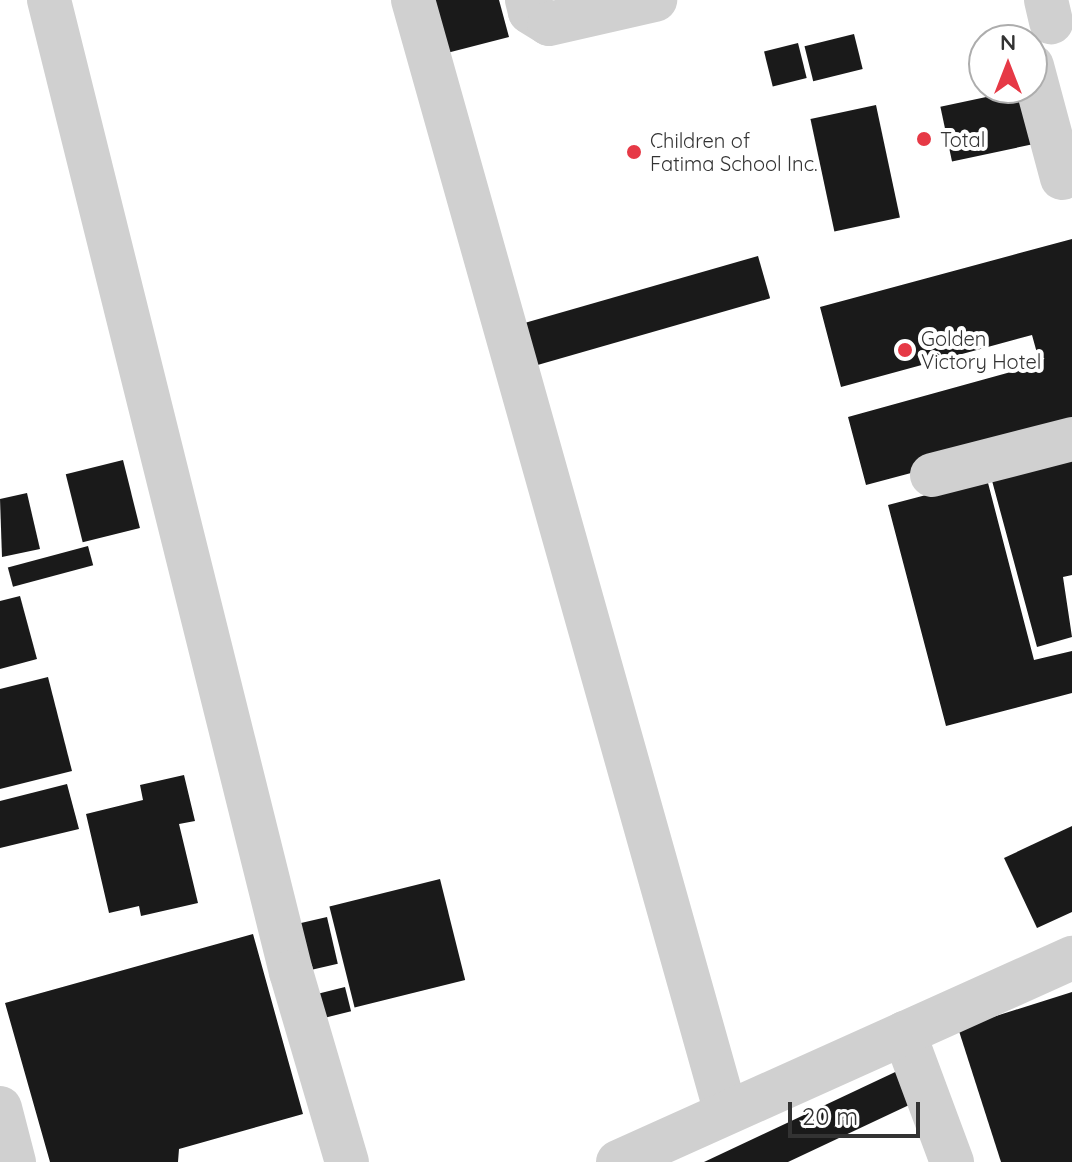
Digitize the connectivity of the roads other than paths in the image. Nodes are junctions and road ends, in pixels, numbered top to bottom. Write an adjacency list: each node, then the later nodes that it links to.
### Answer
1 (49, 0): 14 (street)
2 (413, 0): 12 (street)
3 (527, 0): 4 (street)
4 (655, 0)
5 (1048, 102): 6 (street)
6 (1062, 178)
7 (1072, 439): 8 (street)
8 (932, 475)
9 (1072, 958): 10 (street)
10 (904, 1033): 12 (street); 16 (street)
11 (0, 1108): 13 (street)
12 (725, 1109): 15 (street)
13 (14, 1162)
14 (347, 1162)
15 (618, 1162)
16 (952, 1162)

